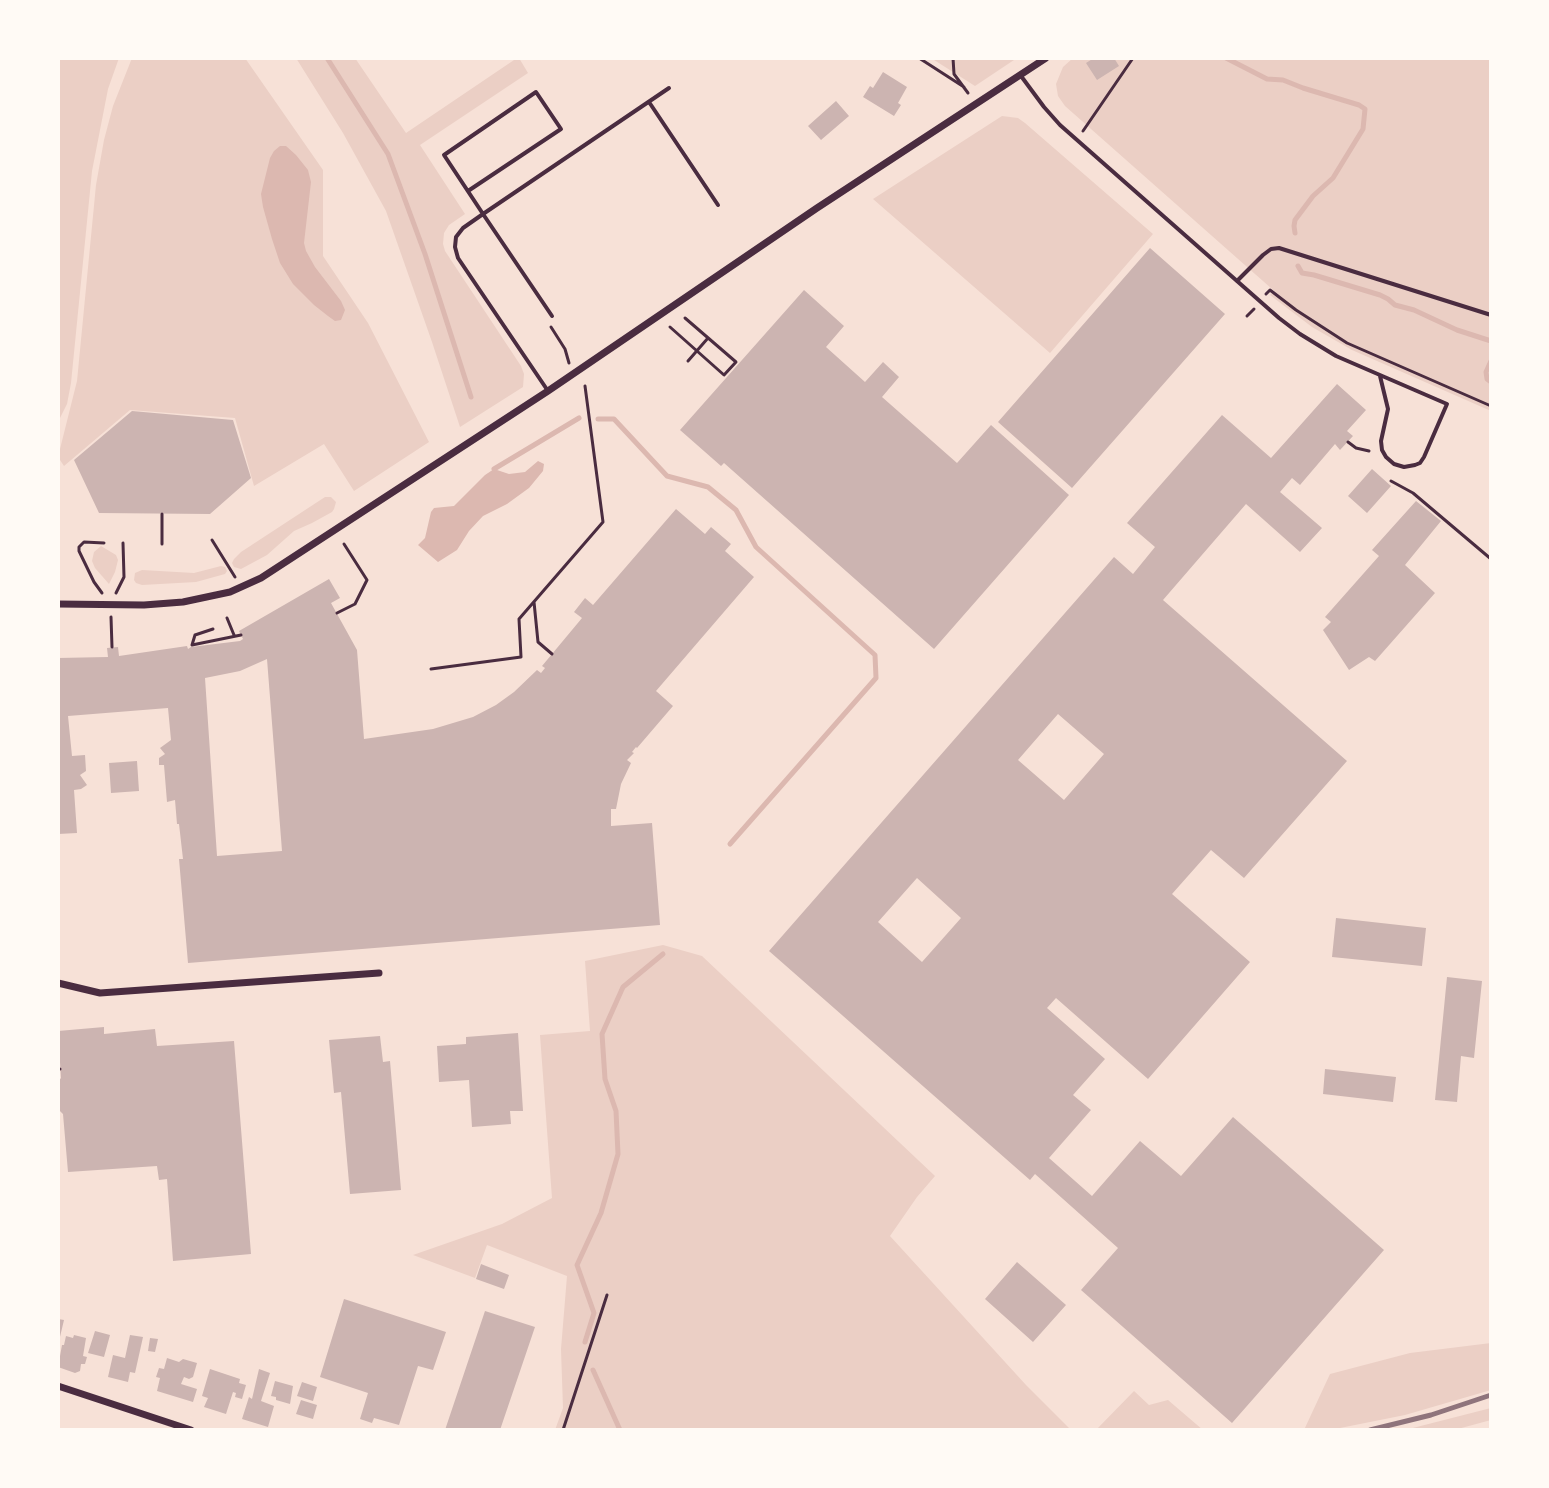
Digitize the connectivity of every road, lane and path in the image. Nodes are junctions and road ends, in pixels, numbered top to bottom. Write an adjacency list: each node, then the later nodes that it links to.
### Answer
1 (919, 58): 2 (path)
2 (953, 58)
3 (1046, 58): 5 (street)
4 (1133, 58): 8 (path)
5 (1020, 74): 8 (lane); 21 (street)
6 (669, 88): 7 (lane)
7 (649, 102): 10 (lane); 11 (lane)
8 (1077, 139): 12 (lane)
9 (468, 191): 9 (lane); 11 (lane)
10 (718, 205)
11 (483, 214): 15 (lane); 24 (lane)
12 (1237, 281): 13 (lane); 14 (lane)
13 (1260, 302): 22 (lane); 25 (path)
14 (1491, 315)
15 (552, 316): 21 (path)
16 (685, 318): 18 (path)
17 (670, 327): 19 (path)
18 (708, 338): 19 (path); 19 (path)
19 (697, 351): 20 (path)
20 (688, 361)
21 (576, 373): 24 (street)
22 (1380, 376): 22 (lane)
23 (585, 386): 37 (path)
24 (548, 391): 36 (street)
25 (1491, 406)
26 (1348, 442): 27 (path)
27 (1369, 451)
28 (1391, 481): 35 (path)
29 (162, 514): 33 (path)
30 (212, 540): 36 (path)
31 (104, 543): 39 (path)
32 (123, 543): 39 (path)
33 (162, 544)
34 (344, 544): 40 (path)
35 (1491, 559)
36 (241, 587): 39 (street)
37 (534, 602): 46 (path); 47 (path)
38 (58, 604): 39 (street)
39 (111, 605): 45 (path)
40 (337, 613)
41 (227, 618): 43 (path)
42 (213, 629): 43 (path)
43 (234, 635): 44 (path)
44 (241, 635)
45 (112, 647)
46 (552, 654)
47 (431, 669)
48 (379, 973): 49 (street)
49 (58, 983)
50 (607, 1295): 53 (path)
51 (58, 1386): 52 (street)
52 (191, 1430)
53 (563, 1430)

